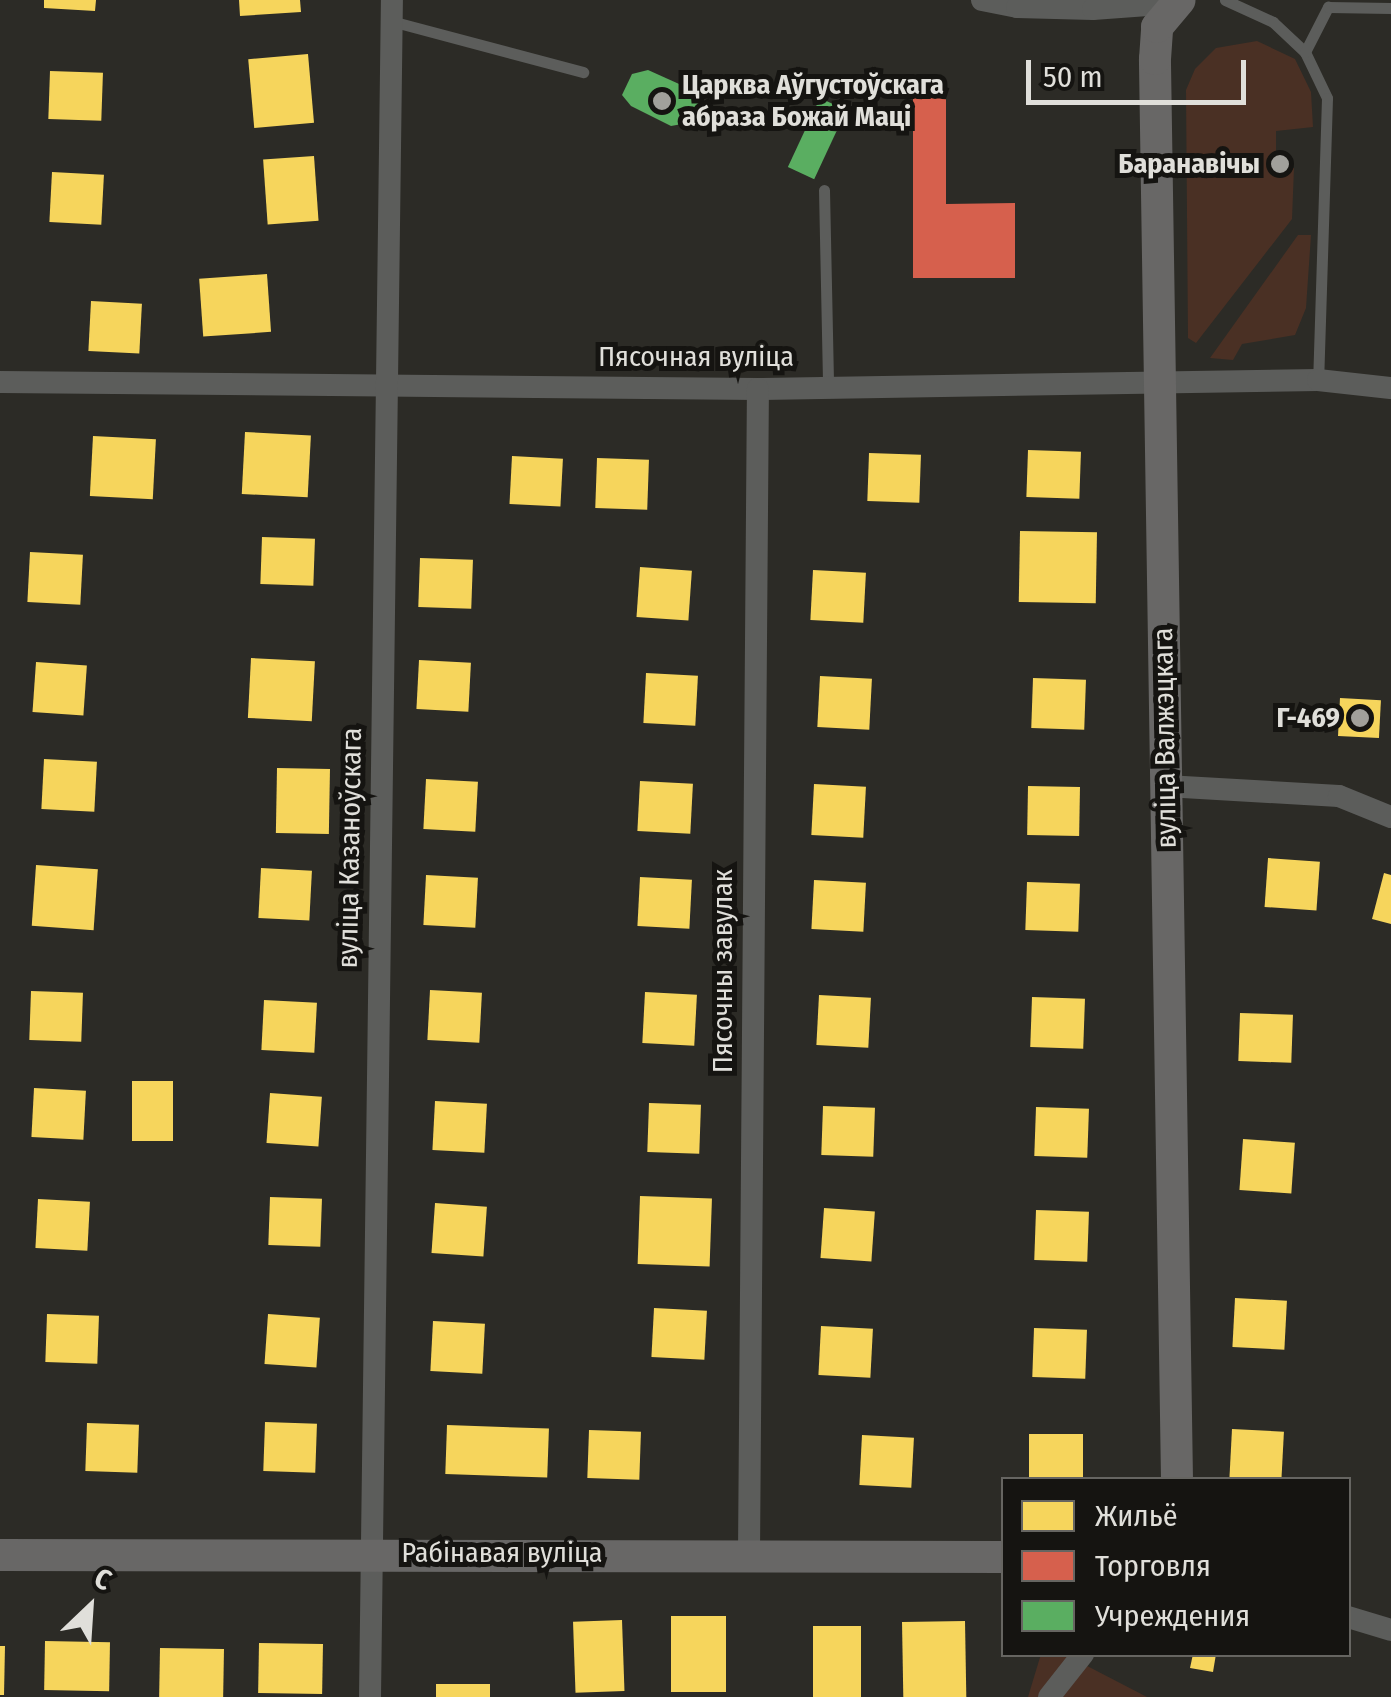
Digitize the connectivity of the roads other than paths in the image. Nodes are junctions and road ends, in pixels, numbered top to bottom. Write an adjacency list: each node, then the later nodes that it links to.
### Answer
1 (982, 0): 3 (street)
2 (1225, 0): 4 (lane)
3 (1181, 1): 12 (street, вуліца Валжэцкага)
4 (1239, 4): 7 (lane)
5 (1391, 8): 7 (lane)
6 (391, 10): 8 (lane); 13 (street, вуліца Казаноўскага)
7 (1304, 52): 10 (lane)
8 (584, 72)
9 (824, 190): 14 (lane)
10 (1318, 380): 12 (street, Пясочная вуліца); 15 (street, Пясочная вуліца)
11 (0, 382): 13 (street, Пясочная вуліца)
12 (1158, 382): 14 (street, Пясочная вуліца); 17 (street, вуліца Валжэцкага)
13 (386, 384): 16 (street, Пясочная вуліца); 21 (street, вуліца Казаноўскага)
14 (828, 388): 16 (street, Пясочная вуліца)
15 (1391, 388)
16 (758, 389): 20 (street, Пясочны завулак)
17 (1166, 786): 18 (street); 19 (street, вуліца Валжэцкага)
18 (1391, 817)
19 (1177, 1477)
20 (749, 1553): 21 (street, Рабінавая вуліца); 23 (street, Рабінавая вуліца)
21 (370, 1554): 22 (street, Рабінавая вуліца); 27 (street, вуліца Казаноўскага)
22 (0, 1555)
23 (1001, 1557)
24 (1351, 1619): 25 (street)
25 (1391, 1630)
26 (1081, 1657): 28 (street)
27 (370, 1697)
28 (1049, 1697)

